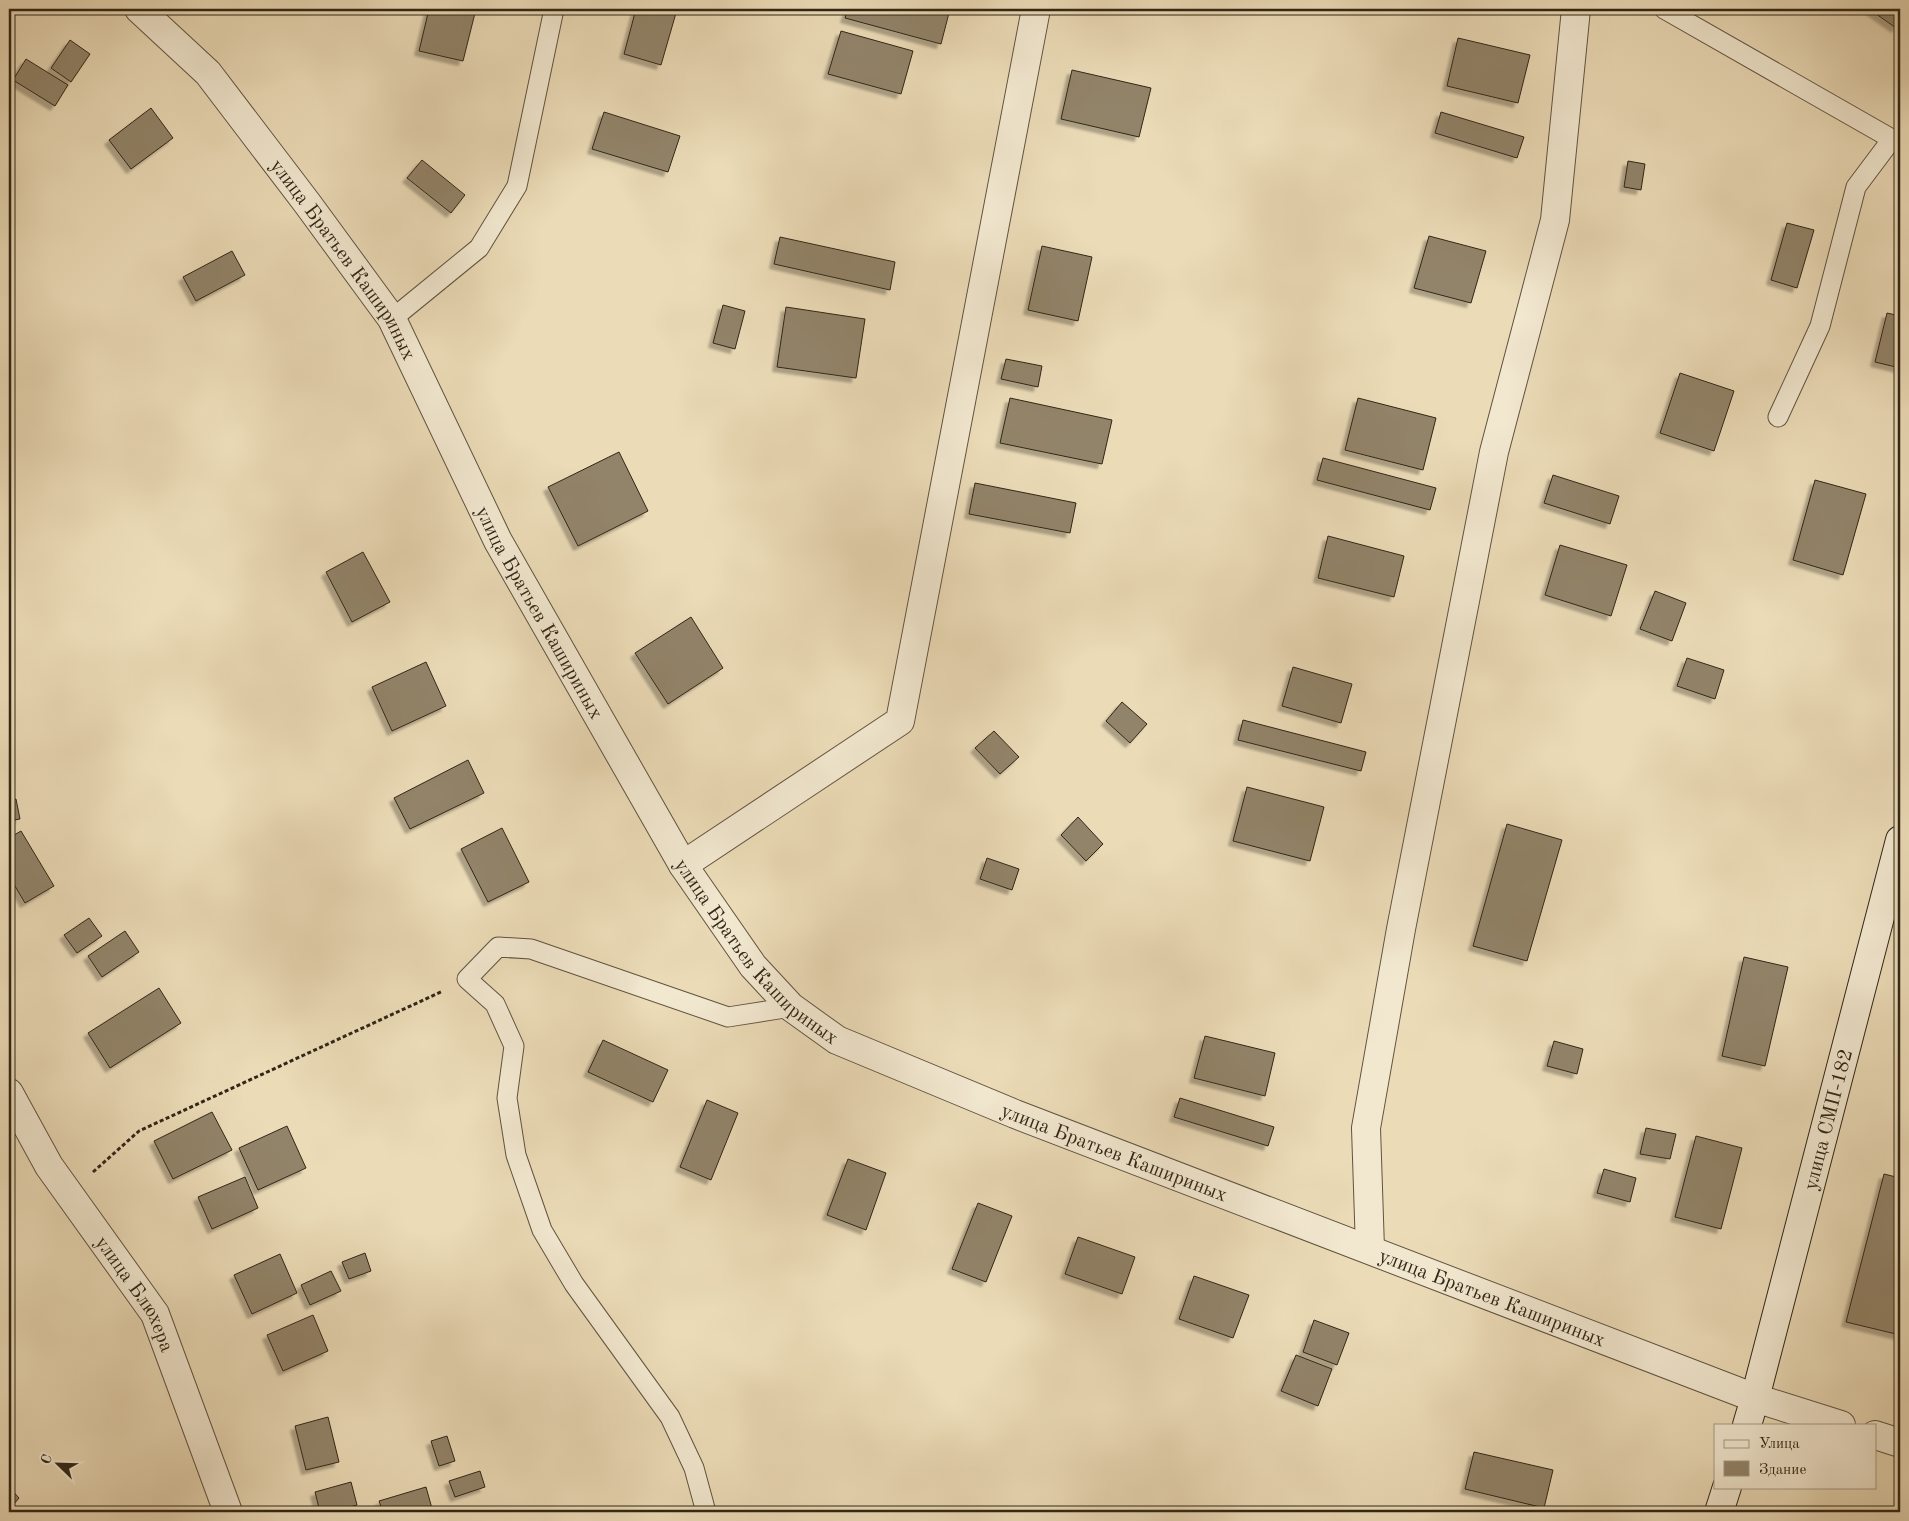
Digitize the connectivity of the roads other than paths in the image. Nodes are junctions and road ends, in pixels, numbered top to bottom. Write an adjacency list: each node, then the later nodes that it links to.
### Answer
1 (139, 9): 7 (street, улица Братьев Кашириных)
2 (554, 9): 7 (lane)
3 (1036, 9): 10 (street)
4 (1576, 9): 13 (street)
5 (1664, 9): 6 (lane)
6 (1896, 140): 8 (lane)
7 (392, 319): 10 (street, улица Братьев Кашириных)
8 (1778, 417)
9 (1900, 840): 14 (street, улица СМП-182)
10 (684, 865): 11 (street, улица Братьев Кашириных)
11 (791, 1007): 13 (street, улица Братьев Кашириных); 21 (lane)
12 (9, 1093): 20 (street, улица Блюхера)
13 (1370, 1249): 14 (street, улица Братьев Кашириных)
14 (1755, 1398): 15 (street); 16 (street, улица Братьев Кашириных)
15 (1746, 1424)
16 (1838, 1424)
17 (1876, 1435): 18 (street)
18 (1900, 1443)
19 (1727, 1488): 22 (street)
20 (228, 1512)
21 (706, 1512)
22 (1719, 1512)

